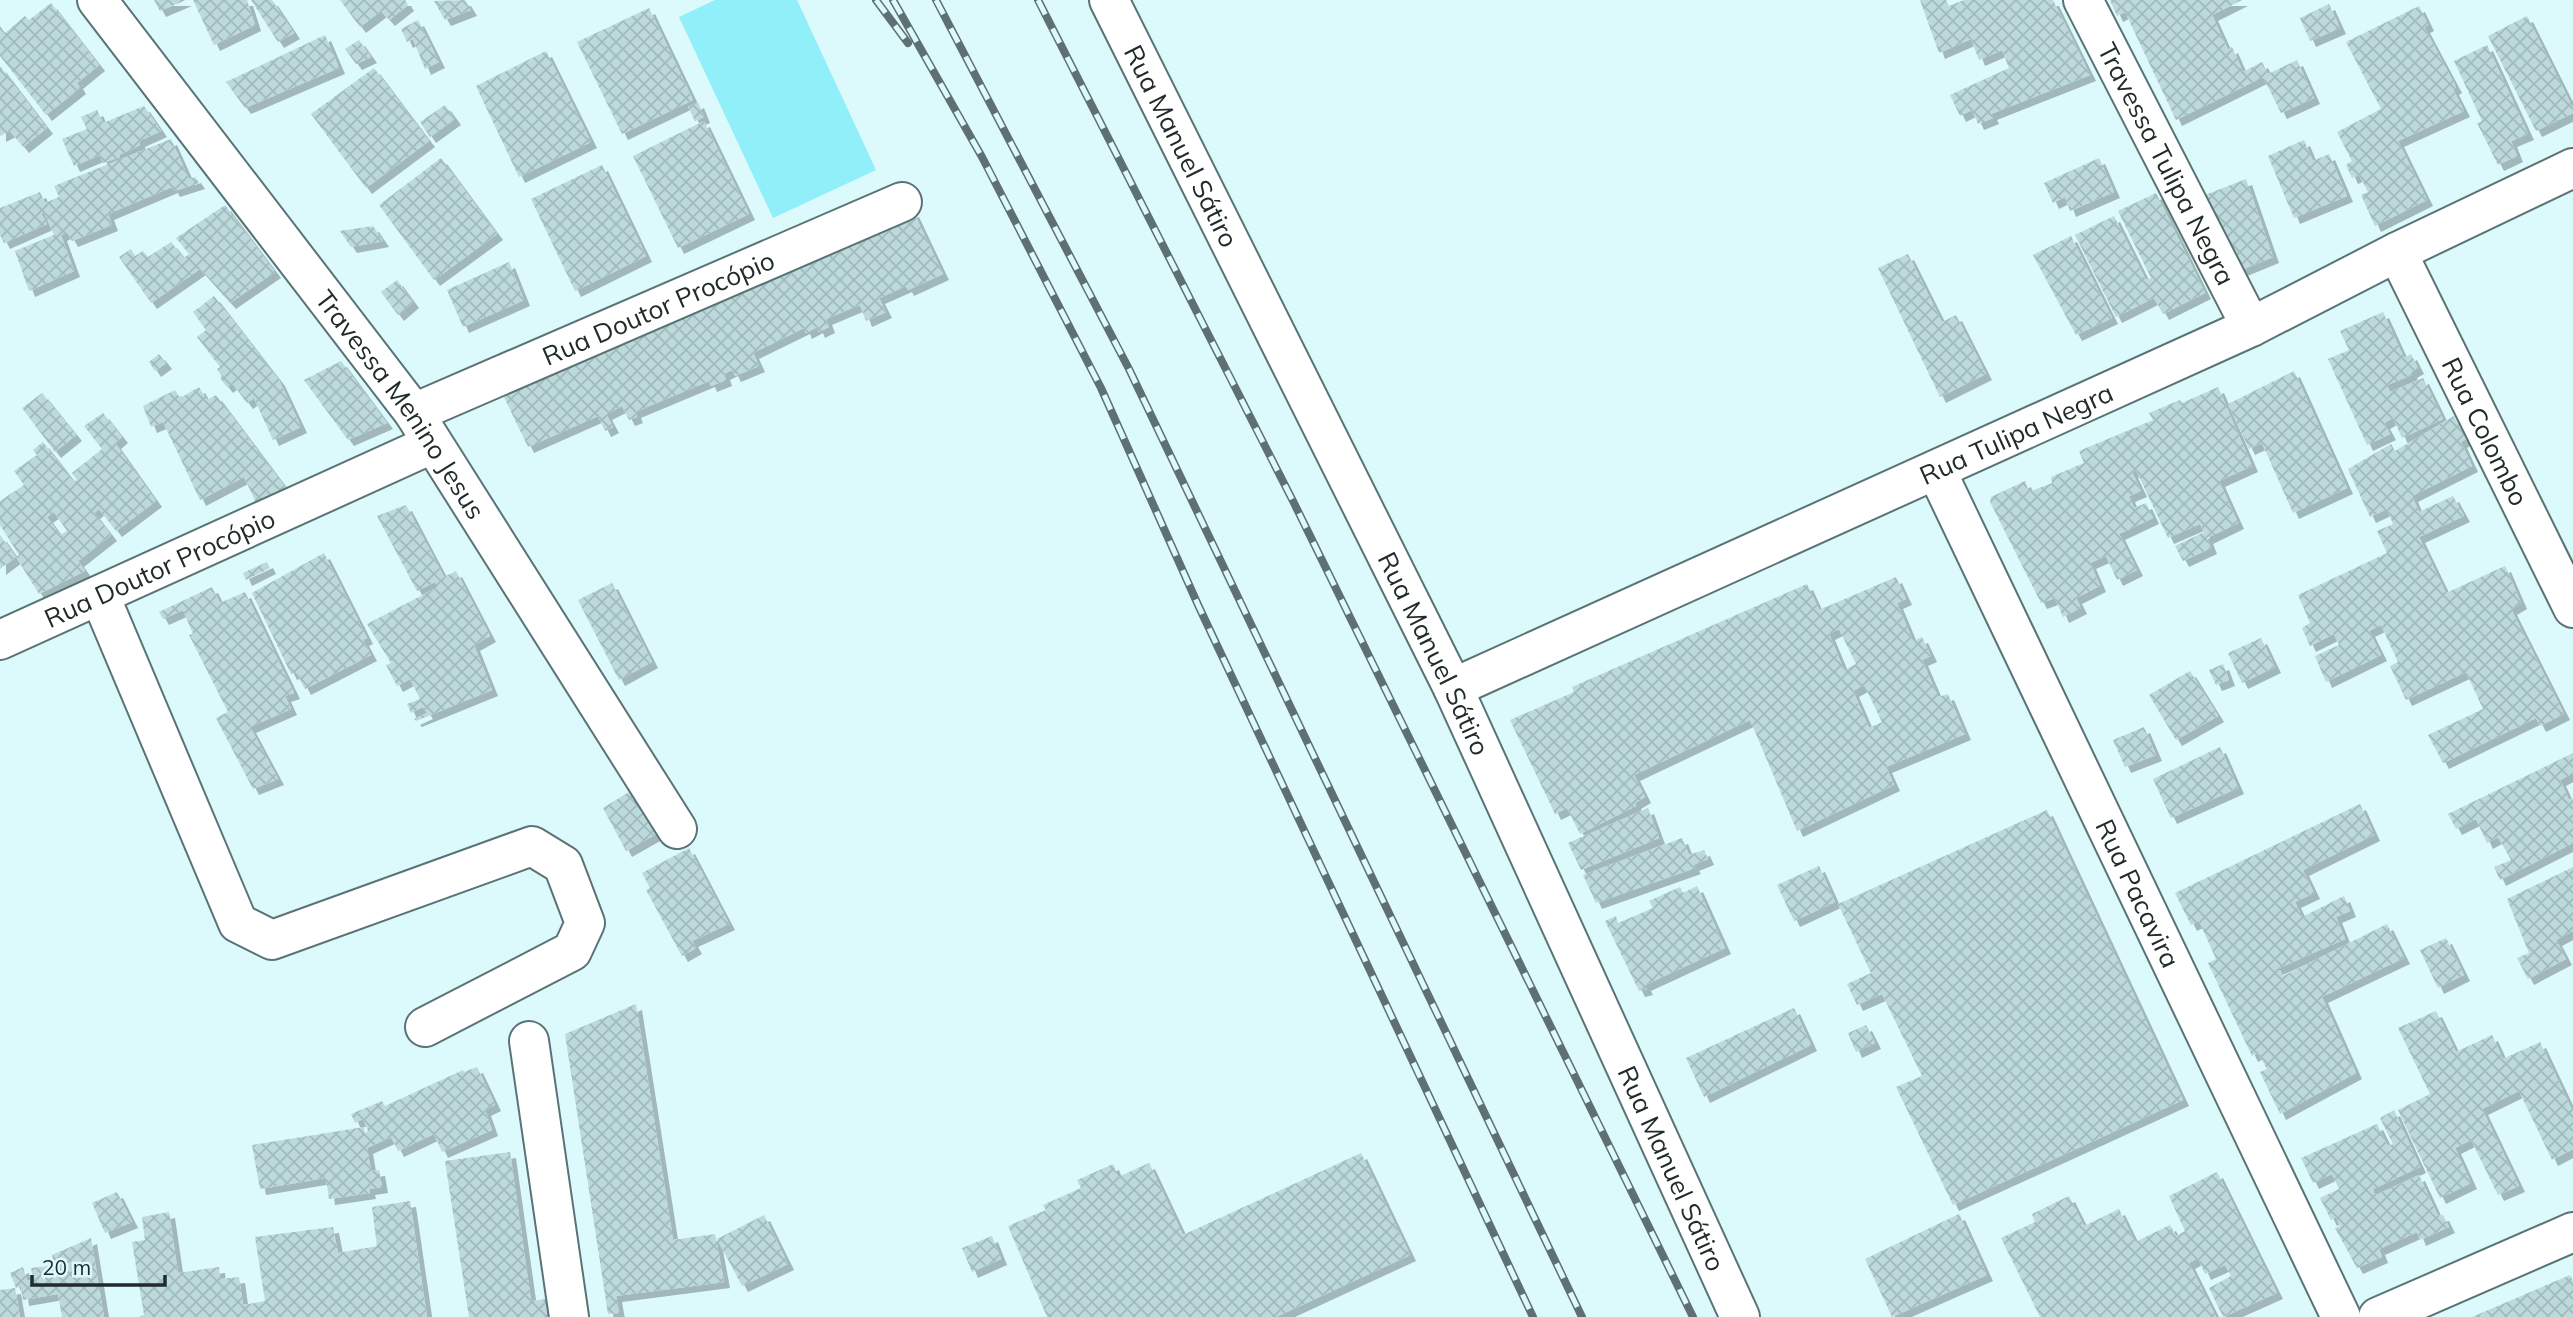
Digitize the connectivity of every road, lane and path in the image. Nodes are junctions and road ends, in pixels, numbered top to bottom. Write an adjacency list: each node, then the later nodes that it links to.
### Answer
1 (97, 0): 8 (street, Travessa Menino Jesus)
2 (1109, 0): 13 (street, Rua Manuel Sátiro)
3 (2083, 0): 7 (street, Travessa Tulipa Negra)
4 (2573, 168): 6 (street, Rua Tulipa Negra)
5 (902, 202): 8 (street, Rua Doutor Procópio)
6 (2397, 252): 7 (street, Rua Tulipa Negra); 11 (street, Rua Colombo)
7 (2251, 327): 9 (street, Rua Tulipa Negra)
8 (423, 429): 10 (street, Rua Doutor Procópio); 14 (street, Travessa Menino Jesus)
9 (1936, 470): 13 (street, Rua Tulipa Negra); 20 (street, Rua Pacavira)
10 (100, 596): 12 (street, Rua Doutor Procópio); 15 (street)
11 (2573, 608)
12 (0, 640)
13 (1453, 688): 19 (street, Rua Manuel Sátiro)
14 (677, 829)
15 (425, 1027)
16 (529, 1041): 18 (street)
17 (2573, 1231): 21 (street)
18 (569, 1317)
19 (1740, 1317)
20 (2342, 1317)
21 (2378, 1317)

